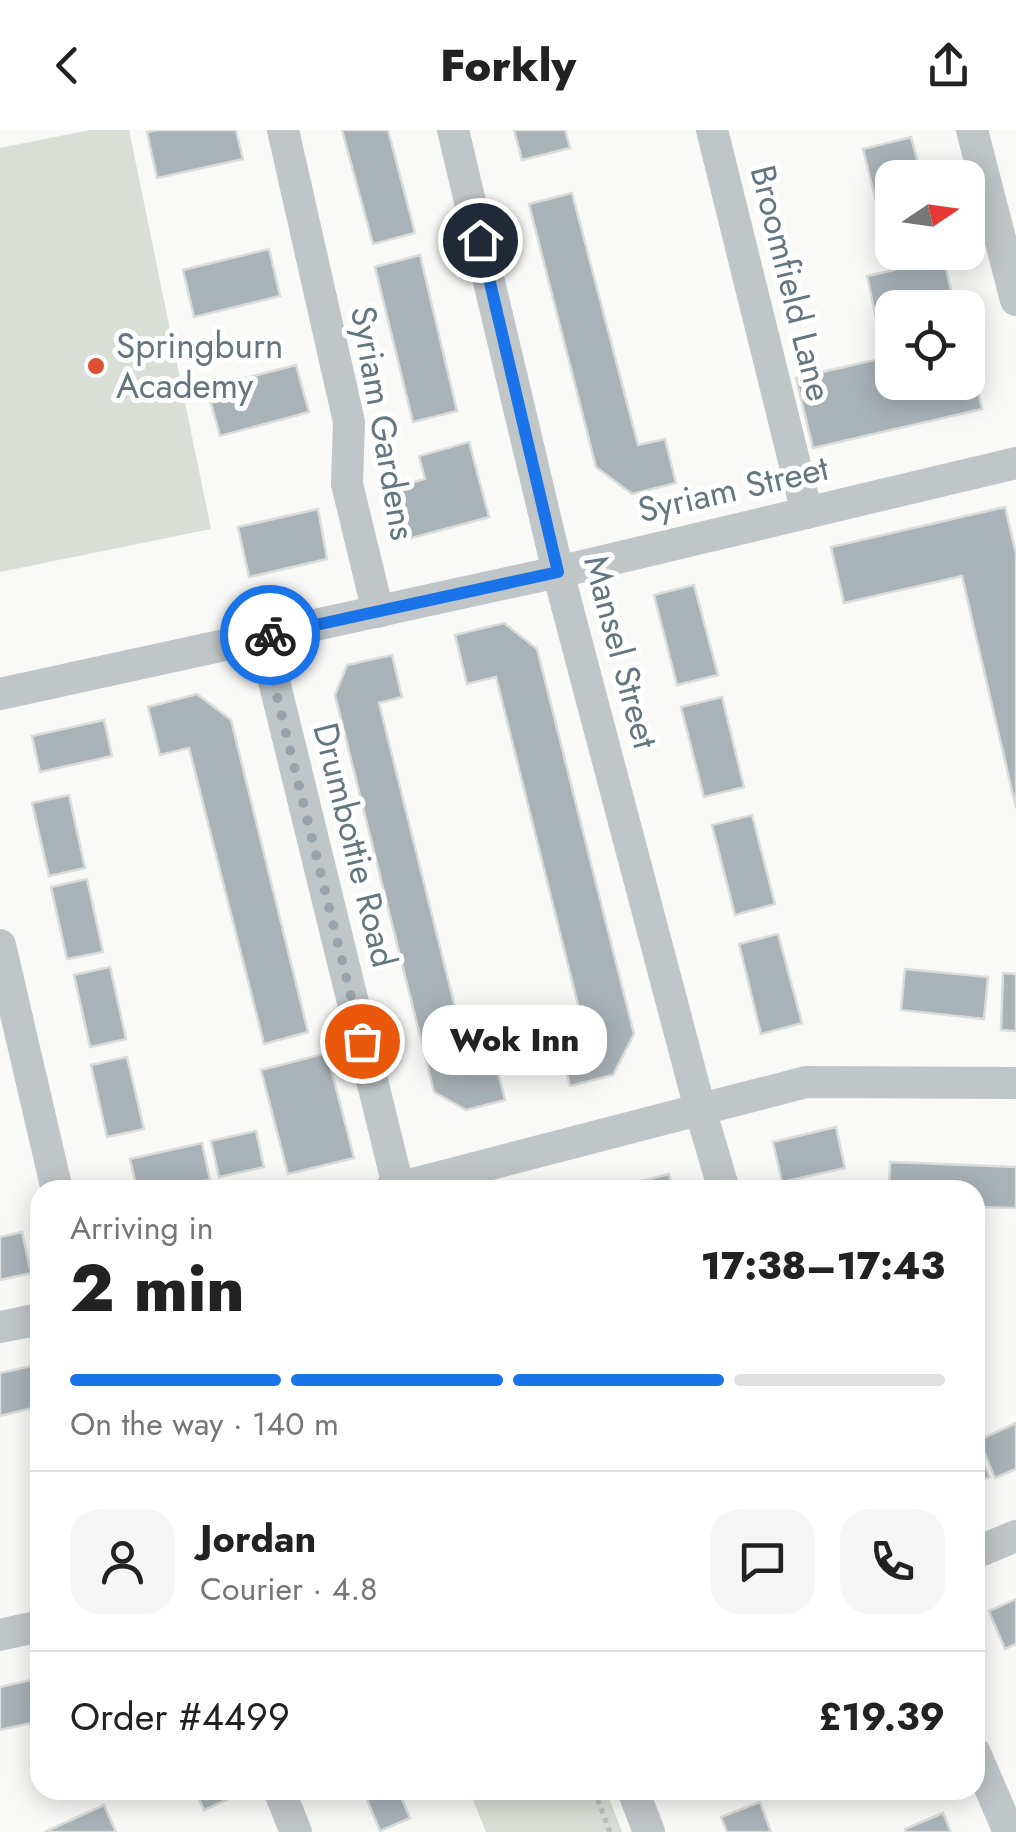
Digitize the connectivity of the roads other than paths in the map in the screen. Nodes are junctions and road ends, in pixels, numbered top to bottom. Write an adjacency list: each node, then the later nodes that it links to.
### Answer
1 (283, 130): 9 (street, Syriam Gardens)
2 (454, 130): 8 (street, Mansel Street)
3 (712, 130): 7 (street, Broomfield Lane)
4 (972, 130): 5 (street)
5 (1016, 300)
6 (1016, 463): 7 (street, Syriam Street)
7 (807, 513): 8 (street, Syriam Street)
8 (558, 572): 9 (street, Syriam Street); 15 (street, Mansel Street)
9 (378, 612): 10 (street, Syriam Street)
10 (262, 636): 11 (street, Syriam Street); 17 (street, Drumbottie Road)
11 (0, 694)
12 (0, 945): 13 (street)
13 (6, 1010): 16 (street)
14 (1016, 1083): 15 (street)
15 (700, 1109): 18 (street); 19 (street, Mansel Street)
16 (54, 1180)
17 (394, 1180)
18 (430, 1180)
19 (721, 1180)
20 (30, 1321): 21 (street)
21 (0, 1327)
22 (1016, 1536): 23 (street)
23 (985, 1549)
24 (30, 1628): 25 (street)
25 (0, 1635)
26 (985, 1777): 31 (street)
27 (283, 1800): 29 (street)
28 (637, 1800): 30 (street)
29 (296, 1832)
30 (649, 1832)
31 (1008, 1832)

